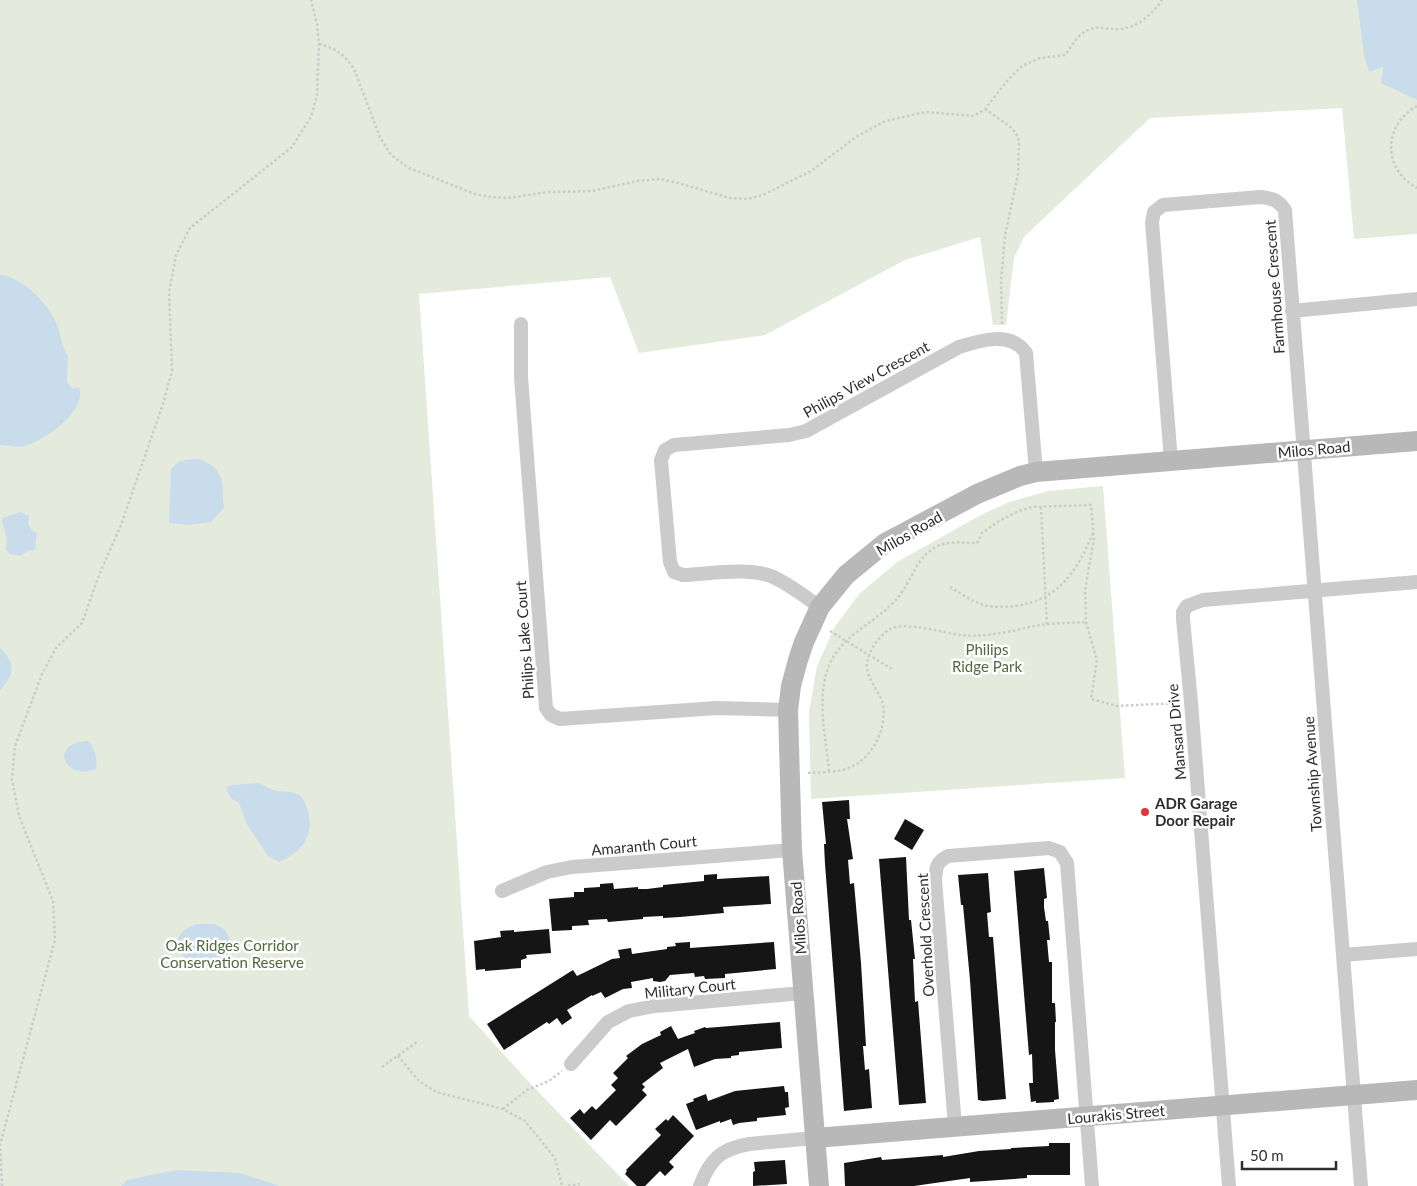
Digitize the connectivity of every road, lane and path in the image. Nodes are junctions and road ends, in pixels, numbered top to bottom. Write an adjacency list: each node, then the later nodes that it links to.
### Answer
1 (310, 0): 3 (path)
2 (1162, 0): 5 (path)
3 (319, 44): 5 (path); 49 (path)
4 (1417, 106): 6 (path)
5 (985, 109): 10 (path)
6 (1417, 188)
7 (1417, 299): 8 (street)
8 (1292, 311): 12 (street, Farmhouse Crescent); 13 (street, Farmhouse Crescent)
9 (521, 324): 29 (street, Philips Lake Court)
10 (1002, 324)
11 (1417, 441): 12 (street, Milos Road)
12 (1303, 450): 13 (street, Milos Road); 19 (street, Township Avenue)
13 (1171, 461): 14 (street, Milos Road)
14 (1036, 472): 21 (street, Milos Road); 21 (street, Philips View Crescent)
15 (1041, 508): 16 (path); 20 (path); 25 (path)
16 (1094, 532): 20 (path); 22 (path)
17 (1417, 582): 19 (street)
18 (950, 587): 20 (path)
19 (1314, 590): 28 (street, Mansard Drive); 35 (street, Township Avenue)
20 (1045, 597): 23 (path)
21 (820, 607): 29 (street, Milos Road)
22 (1086, 622): 23 (path); 28 (path)
23 (1047, 625): 26 (path)
24 (830, 631): 25 (path)
25 (846, 641): 26 (path); 30 (path)
26 (868, 655): 27 (path); 30 (path)
27 (892, 669)
28 (1191, 702): 43 (street, Mansard Drive)
29 (788, 710): 32 (street, Milos Road)
30 (829, 771): 31 (path)
31 (808, 773)
32 (792, 850): 33 (street, Amaranth Court); 36 (street, Milos Road)
33 (502, 891)
34 (1417, 949): 35 (street)
35 (1343, 955): 42 (street, Township Avenue)
36 (803, 993): 39 (street, Military Court); 47 (street, Milos Road)
37 (418, 1042): 38 (path)
38 (398, 1056): 40 (path); 44 (path)
39 (570, 1064): 44 (path)
40 (382, 1067)
41 (1417, 1090): 42 (street, Lourakis Street)
42 (1354, 1095): 43 (street, Lourakis Street); 56 (street, Township Avenue)
43 (1222, 1105): 45 (street, Lourakis Street); 55 (street, Mansard Drive)
44 (503, 1109): 50 (path)
45 (1087, 1117): 46 (street, Lourakis Street); 46 (street, Overhold Crescent); 54 (street)
46 (955, 1126): 47 (street, Lourakis Street)
47 (815, 1138): 52 (street); 53 (street, Milos Road)
48 (580, 1184): 51 (path)
49 (2, 1186)
50 (562, 1186)
51 (568, 1186)
52 (700, 1186)
53 (819, 1186)
54 (1092, 1186)
55 (1228, 1186)
56 (1361, 1186)

